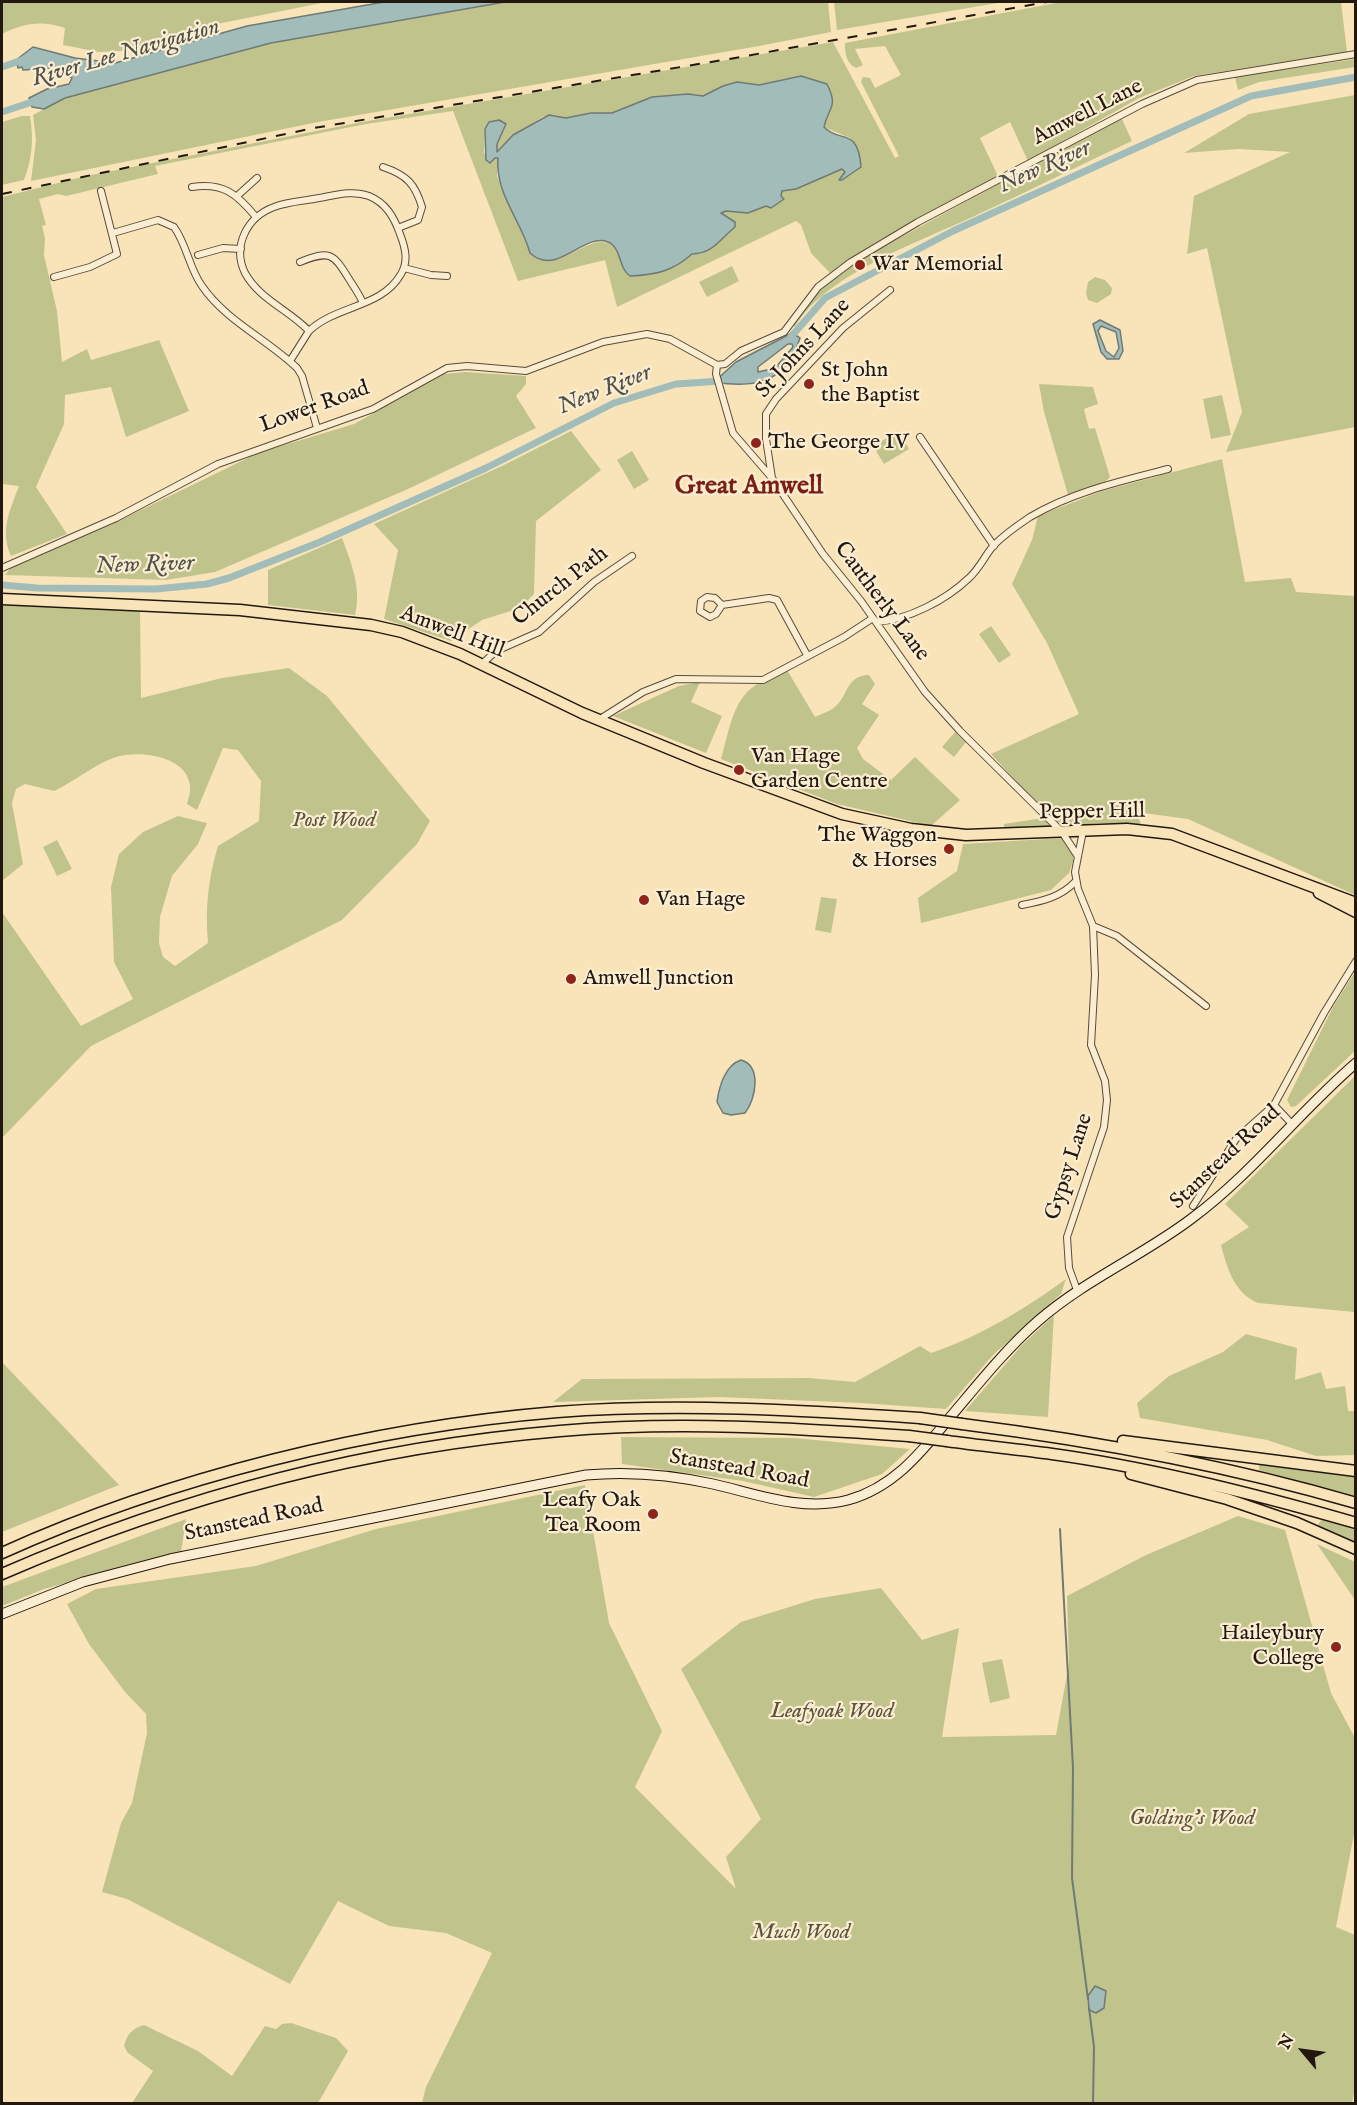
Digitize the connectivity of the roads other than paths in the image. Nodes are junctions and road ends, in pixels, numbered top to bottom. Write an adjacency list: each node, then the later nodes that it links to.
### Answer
1 (1356, 54): 20 (street, Amwell Lane)
2 (384, 167): 8 (street)
3 (257, 178): 6 (street)
4 (192, 187): 6 (street)
5 (101, 191): 9 (street)
6 (237, 195): 7 (street)
7 (256, 217): 8 (street); 10 (street)
8 (398, 228): 13 (street)
9 (113, 233): 15 (street); 19 (street)
10 (240, 249): 11 (street); 18 (street)
11 (198, 255)
12 (300, 262): 17 (street)
13 (404, 268): 14 (street); 17 (street)
14 (447, 276)
15 (54, 277)
16 (890, 290): 24 (street, St Johns Lane)
17 (363, 303): 18 (street)
18 (309, 331): 19 (street)
19 (290, 362): 21 (street)
20 (717, 365): 21 (street, Lower Road); 24 (street, Cautherly Lane)
21 (317, 428): 27 (street, Lower Road)
22 (920, 437): 25 (street)
23 (1168, 469): 25 (street)
24 (772, 478): 30 (street, Cautherly Lane)
25 (994, 546): 31 (street)
26 (632, 556): 34 (street, Church Path)
27 (2, 568)
28 (2, 599): 34 (main road, Amwell Hill)
29 (722, 605): 33 (street)
30 (874, 620): 31 (street); 32 (street, Cautherly Lane); 33 (street)
31 (891, 621): 32 (street)
32 (884, 634): 38 (street, Cautherly Lane)
33 (807, 655): 35 (street)
34 (482, 664): 35 (main road, Amwell Hill)
35 (600, 719): 36 (main road, Amwell Hill)
36 (862, 819): 38 (main road, Pepper Hill)
37 (1083, 831): 38 (main road, Pepper Hill); 39 (street, Gypsy Lane); 41 (main road, Pepper Hill)
38 (1062, 832): 39 (street)
39 (1077, 855): 40 (street, Gypsy Lane)
40 (1076, 881): 43 (street); 45 (street, Gypsy Lane)
41 (1314, 889): 42 (main road, Pepper Hill); 44 (main road, Pepper Hill)
42 (1356, 903)
43 (1022, 905)
44 (1356, 912)
45 (1093, 926): 47 (street); 52 (street, Gypsy Lane)
46 (1356, 961): 49 (street)
47 (1206, 1006)
48 (1356, 1063): 50 (main road, Stanstead Road)
49 (1274, 1105): 50 (street); 51 (street)
50 (1292, 1124): 52 (main road, Stanstead Road)
51 (1193, 1206)
52 (1077, 1290): 61 (main road, Stanstead Road)
53 (1057, 1436): 55 (main road); 56 (main road); 59 (main road, bridge)
54 (1052, 1454): 57 (main road); 58 (main road); 60 (main road, bridge)
55 (1356, 1471)
56 (1356, 1503)
57 (1356, 1523)
58 (1356, 1549)
59 (2, 1553)
60 (2, 1574)
61 (2, 1614)

